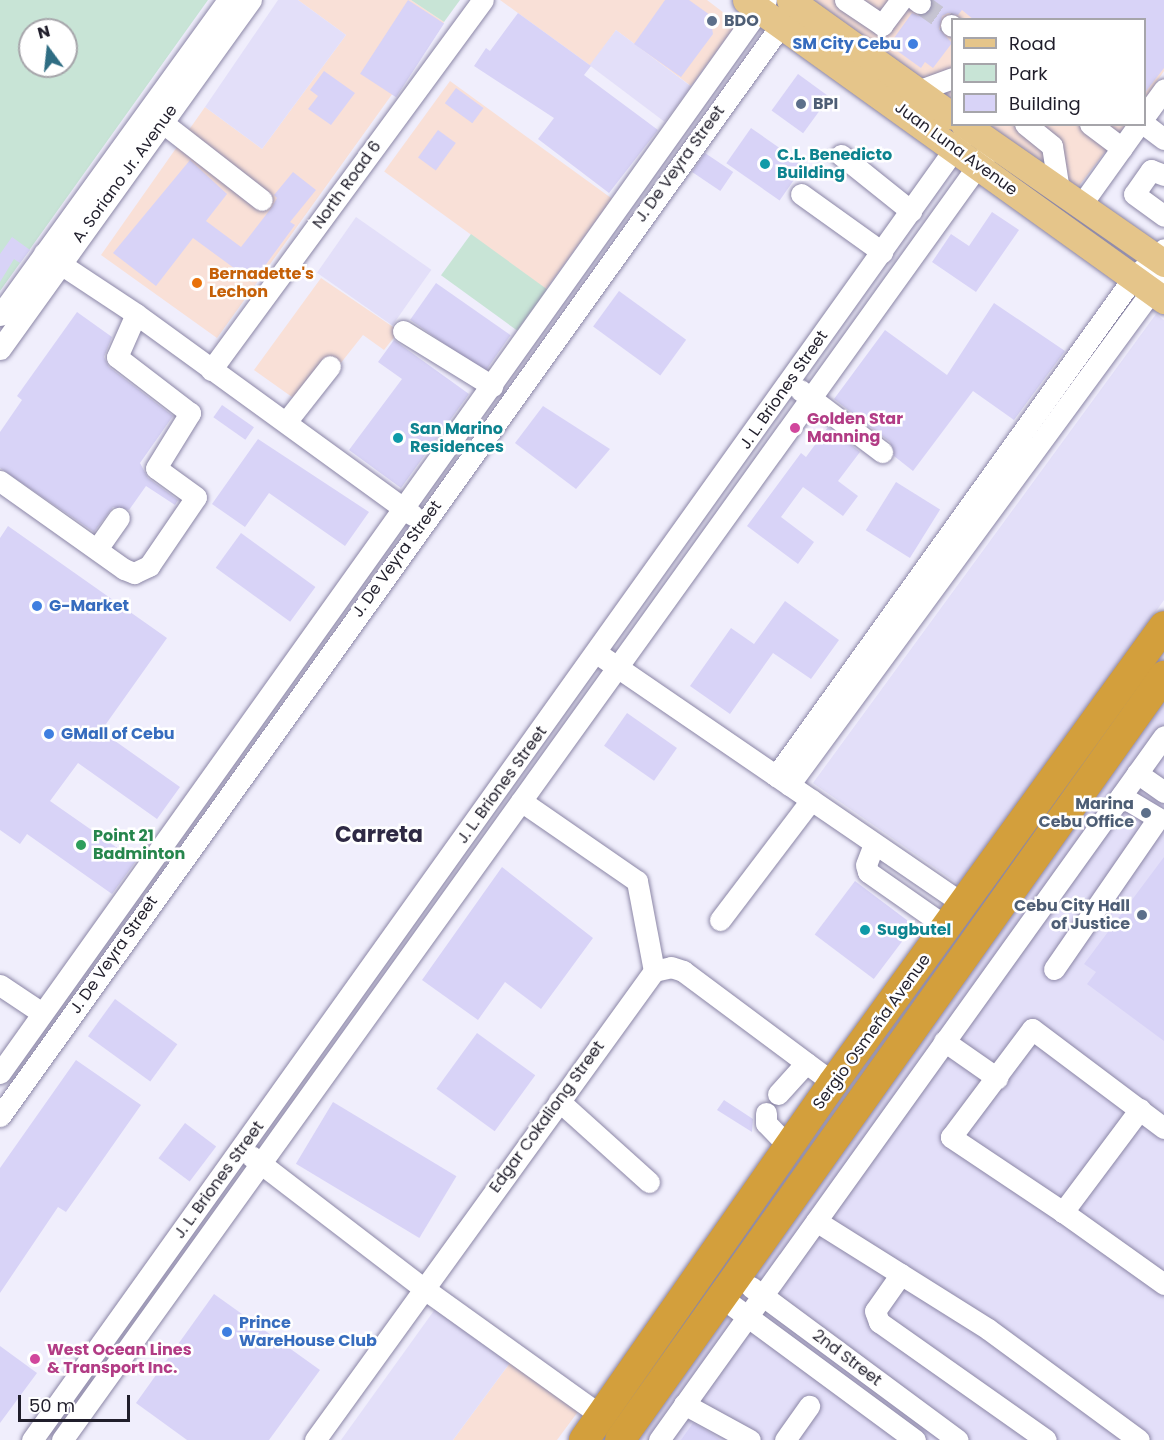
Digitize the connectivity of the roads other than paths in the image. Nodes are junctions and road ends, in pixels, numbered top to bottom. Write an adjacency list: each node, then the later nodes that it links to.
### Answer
1 (228, 0): 34 (street, A. Soriano Jr. Avenue)
2 (251, 0): 13 (street, A. Soriano Jr. Avenue)
3 (483, 0): 41 (street, North Road 6)
4 (845, 0): 5 (street)
5 (912, 1)
6 (757, 3): 7 (main road, Juan Luna Avenue); 31 (street, J. De Veyra Street)
7 (789, 10): 10 (main road, Juan Luna Avenue); 14 (main road, Juan Luna Avenue); 32 (street, J. De Veyra Street)
8 (951, 78): 10 (street)
9 (1164, 89): 11 (street)
10 (917, 91): 12 (main road, Juan Luna Avenue)
11 (1146, 114)
12 (951, 121)
13 (163, 123): 27 (street); 34 (street, A. Soriano Jr. Avenue)
14 (951, 123)
15 (1027, 126): 25 (street)
16 (1093, 126): 21 (street)
17 (1138, 126): 21 (street)
18 (1146, 126): 20 (street)
19 (960, 129): 23 (main road, Juan Luna Avenue); 29 (street, J. L. Briones Street)
20 (1164, 139)
21 (1122, 148): 28 (street)
22 (841, 154): 29 (street)
23 (985, 155): 25 (main road, Juan Luna Avenue); 35 (main road, Juan Luna Avenue); 44 (street, J. L. Briones Street)
24 (1164, 176): 30 (street)
25 (1059, 190): 28 (main road, Juan Luna Avenue)
26 (801, 194): 33 (street)
27 (262, 200)
28 (1081, 205): 35 (main road, Juan Luna Avenue)
29 (911, 211): 33 (street, J. L. Briones Street)
30 (1164, 216)
31 (598, 237): 32 (street); 43 (street, J. De Veyra Street)
32 (619, 249): 50 (street, J. De Veyra Street)
33 (882, 252): 42 (street, J. L. Briones Street)
34 (52, 258): 36 (street); 37 (street, A. Soriano Jr. Avenue); 39 (street, A. Soriano Jr. Avenue)
35 (1156, 273): 59 (street)
36 (136, 314): 41 (street); 51 (street)
37 (0, 315)
38 (403, 331): 43 (street)
39 (0, 349)
40 (330, 366): 45 (street)
41 (212, 370): 45 (street)
42 (790, 382): 44 (street); 53 (street, J. L. Briones Street)
43 (492, 387): 48 (street, J. De Veyra Street)
44 (810, 398): 46 (street); 54 (street, J. L. Briones Street)
45 (286, 422): 48 (street)
46 (882, 452)
47 (0, 481): 51 (street)
48 (403, 508): 50 (street); 57 (street, J. De Veyra Street)
49 (119, 518): 51 (street)
50 (423, 523): 60 (street, J. De Veyra Street)
51 (97, 549)
52 (1164, 626): 68 (highway, Sergio Osmeña Avenue)
53 (597, 653): 54 (street); 67 (street, J. L. Briones Street)
54 (616, 666): 59 (street); 64 (street, J. L. Briones Street)
55 (1164, 676): 68 (highway, Sergio Osmeña Avenue)
56 (1164, 736): 58 (street)
57 (212, 772): 60 (street); 75 (street, J. De Veyra Street)
58 (1137, 773): 61 (street); 62 (street)
59 (783, 781): 63 (street)
60 (236, 784): 85 (street, J. De Veyra Street)
61 (1164, 792)
62 (1121, 796): 65 (street); 71 (street)
63 (811, 800): 66 (street); 70 (street)
64 (520, 801): 69 (street, J. L. Briones Street); 73 (street)
65 (1161, 819): 72 (street)
66 (874, 844): 68 (street); 68 (street)
67 (415, 907): 69 (street); 88 (street, J. L. Briones Street)
68 (967, 918): 71 (street); 80 (highway, Sergio Osmeña Avenue); 95 (highway, Sergio Osmeña Avenue)
69 (436, 920): 89 (street, J. L. Briones Street)
70 (720, 920)
71 (1016, 941): 76 (street)
72 (1054, 969)
73 (654, 971): 77 (street); 82 (street, Edgar Cokaliong Street)
74 (0, 985): 75 (street)
75 (42, 1013): 78 (street, J. De Veyra Street)
76 (944, 1041): 79 (street); 92 (street)
77 (806, 1063): 80 (street); 81 (street)
78 (0, 1073)
79 (997, 1078): 83 (street); 91 (street)
80 (833, 1083): 87 (highway, Sergio Osmeña Avenue)
81 (778, 1094)
82 (559, 1101): 90 (street); 96 (street, Edgar Cokaliong Street)
83 (1140, 1109): 86 (street); 91 (street)
84 (766, 1113): 87 (street)
85 (0, 1116)
86 (1164, 1128)
87 (789, 1147): 103 (highway, Sergio Osmeña Avenue)
88 (241, 1149): 89 (street); 99 (street, J. L. Briones Street)
89 (261, 1164): 96 (street); 100 (street, J. L. Briones Street)
90 (649, 1182)
91 (1063, 1212): 94 (street)
92 (816, 1221): 93 (street); 97 (street)
93 (901, 1274): 115 (street); 116 (street)
94 (1164, 1284)
95 (728, 1287): 97 (street, 2nd Street); 98 (street, 2nd Street); 109 (highway, Sergio Osmeña Avenue)
96 (423, 1288): 103 (street); 107 (street, Edgar Cokaliong Street)
97 (761, 1295): 98 (street); 104 (street, 2nd Street)
98 (747, 1316): 101 (street); 113 (street, 2nd Street)
99 (96, 1351): 100 (street); 105 (street, J. L. Briones Street)
100 (116, 1366): 106 (street, J. L. Briones Street)
101 (684, 1404): 110 (street); 111 (street)
102 (809, 1406): 112 (street)
103 (602, 1416): 108 (highway, Sergio Osmeña Avenue)
104 (931, 1420): 113 (street); 114 (street, 2nd Street)
105 (32, 1440)
106 (62, 1440)
107 (315, 1440)
108 (584, 1440)
109 (620, 1440)
110 (659, 1440)
111 (750, 1440)
112 (785, 1440)
113 (916, 1440)
114 (958, 1440)
115 (1046, 1440)
116 (1139, 1440)

